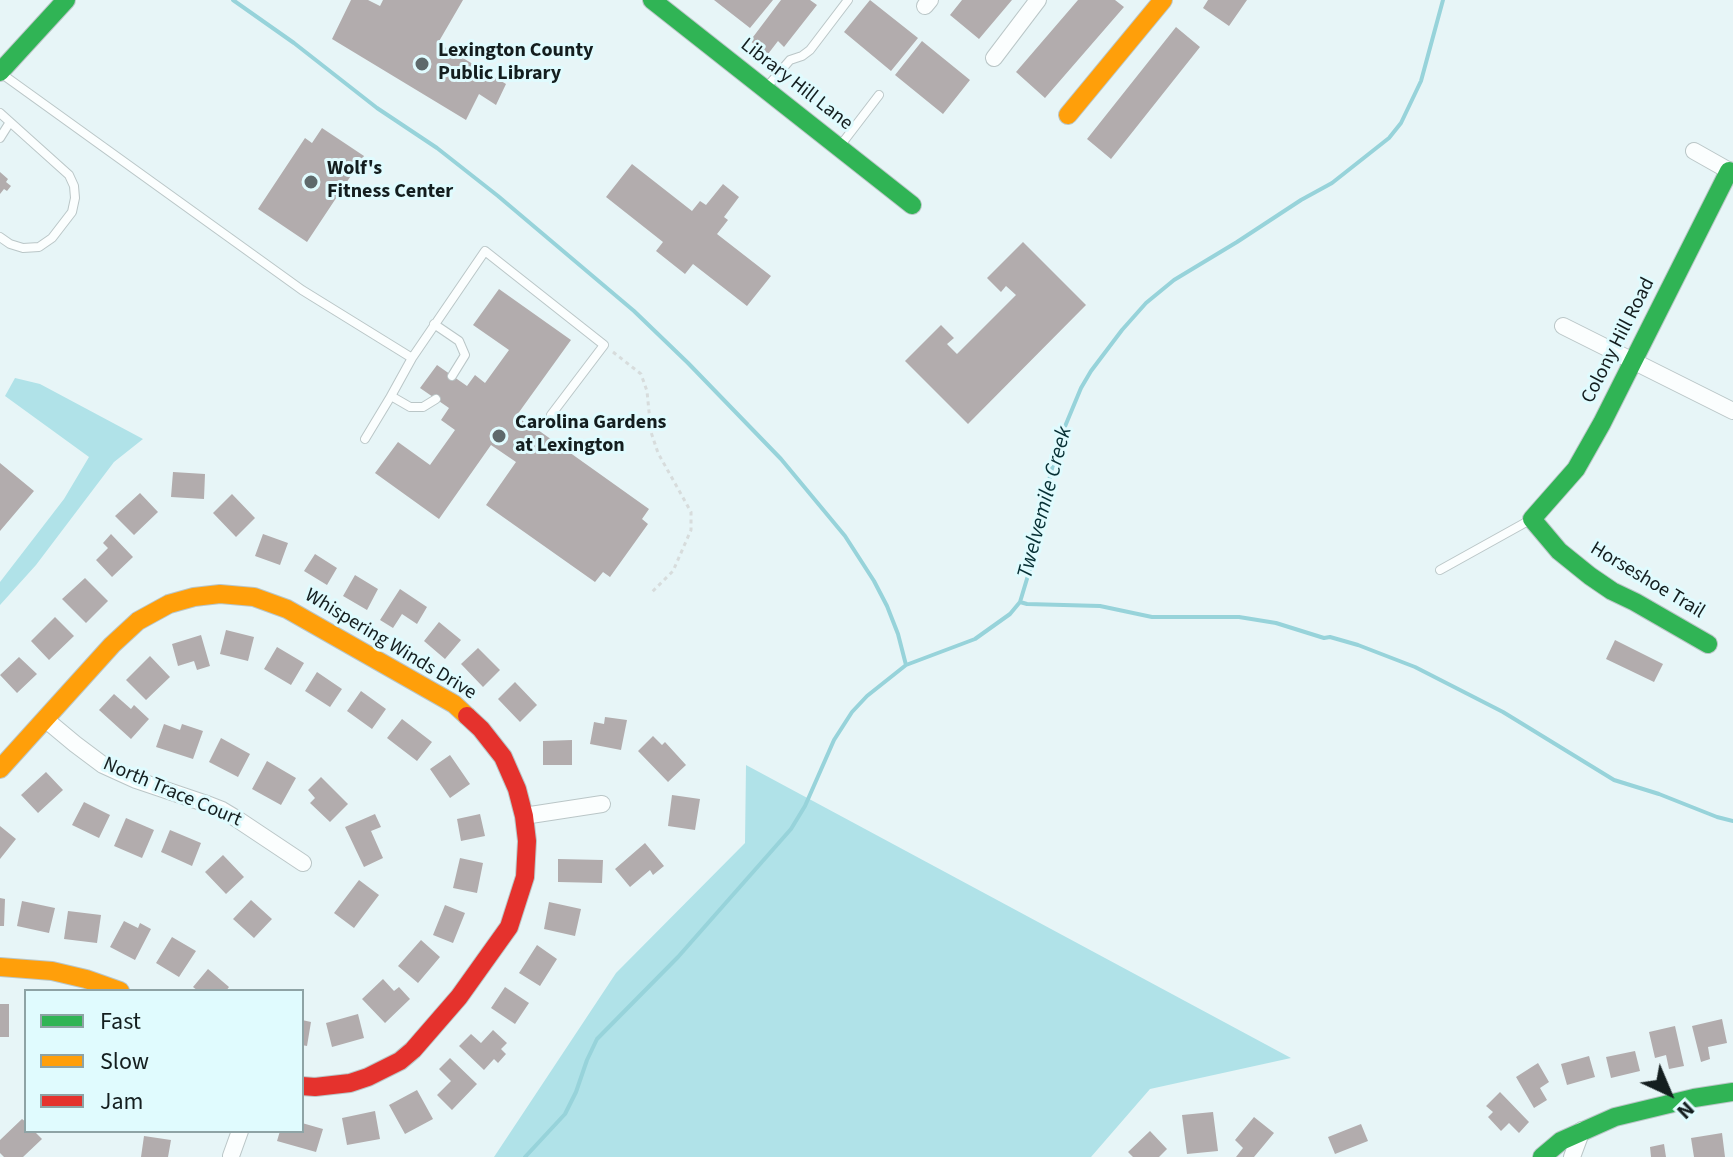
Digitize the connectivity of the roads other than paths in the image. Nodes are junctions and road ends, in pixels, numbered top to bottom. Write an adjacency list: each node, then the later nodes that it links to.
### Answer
1 (66, 0): 7 (street)
2 (652, 0): 8 (street, Library Hill Lane)
3 (848, 0): 8 (lane)
4 (1038, 0): 6 (street)
5 (1163, 0): 11 (street)
6 (994, 58)
7 (3, 66): 21 (lane)
8 (766, 89): 14 (street, Library Hill Lane)
9 (879, 95): 14 (lane)
10 (0, 113): 12 (lane)
11 (1068, 115)
12 (10, 122): 13 (lane); 18 (lane)
13 (0, 138)
14 (839, 147): 17 (street, Library Hill Lane)
15 (1694, 151): 16 (street)
16 (1731, 172): 22 (street, Colony Hill Road)
17 (912, 205)
18 (0, 237)
19 (434, 324): 21 (lane); 23 (lane); 27 (lane)
20 (1563, 326): 22 (street)
21 (412, 358): 24 (lane)
22 (1633, 360): 26 (street); 29 (street, Colony Hill Road)
23 (452, 376)
24 (391, 396): 25 (lane); 28 (lane)
25 (436, 399)
26 (1733, 411)
27 (551, 415)
28 (365, 439)
29 (1532, 519): 30 (lane); 31 (street, Horseshoe Trail)
30 (1440, 570)
31 (1708, 644)
32 (45, 719): 33 (street, Whispering Winds Drive); 35 (street, Whispering Winds Drive); 36 (street, North Trace Court)
33 (0, 769)
34 (602, 804): 35 (street)
35 (524, 816): 39 (street, Whispering Winds Drive)
36 (303, 863)
37 (0, 967): 38 (street)
38 (114, 989)
39 (304, 1086)
40 (1733, 1092): 41 (street)
41 (1582, 1130): 44 (street); 45 (street)
42 (239, 1133): 43 (street)
43 (231, 1156)
44 (1542, 1157)
45 (1572, 1157)

